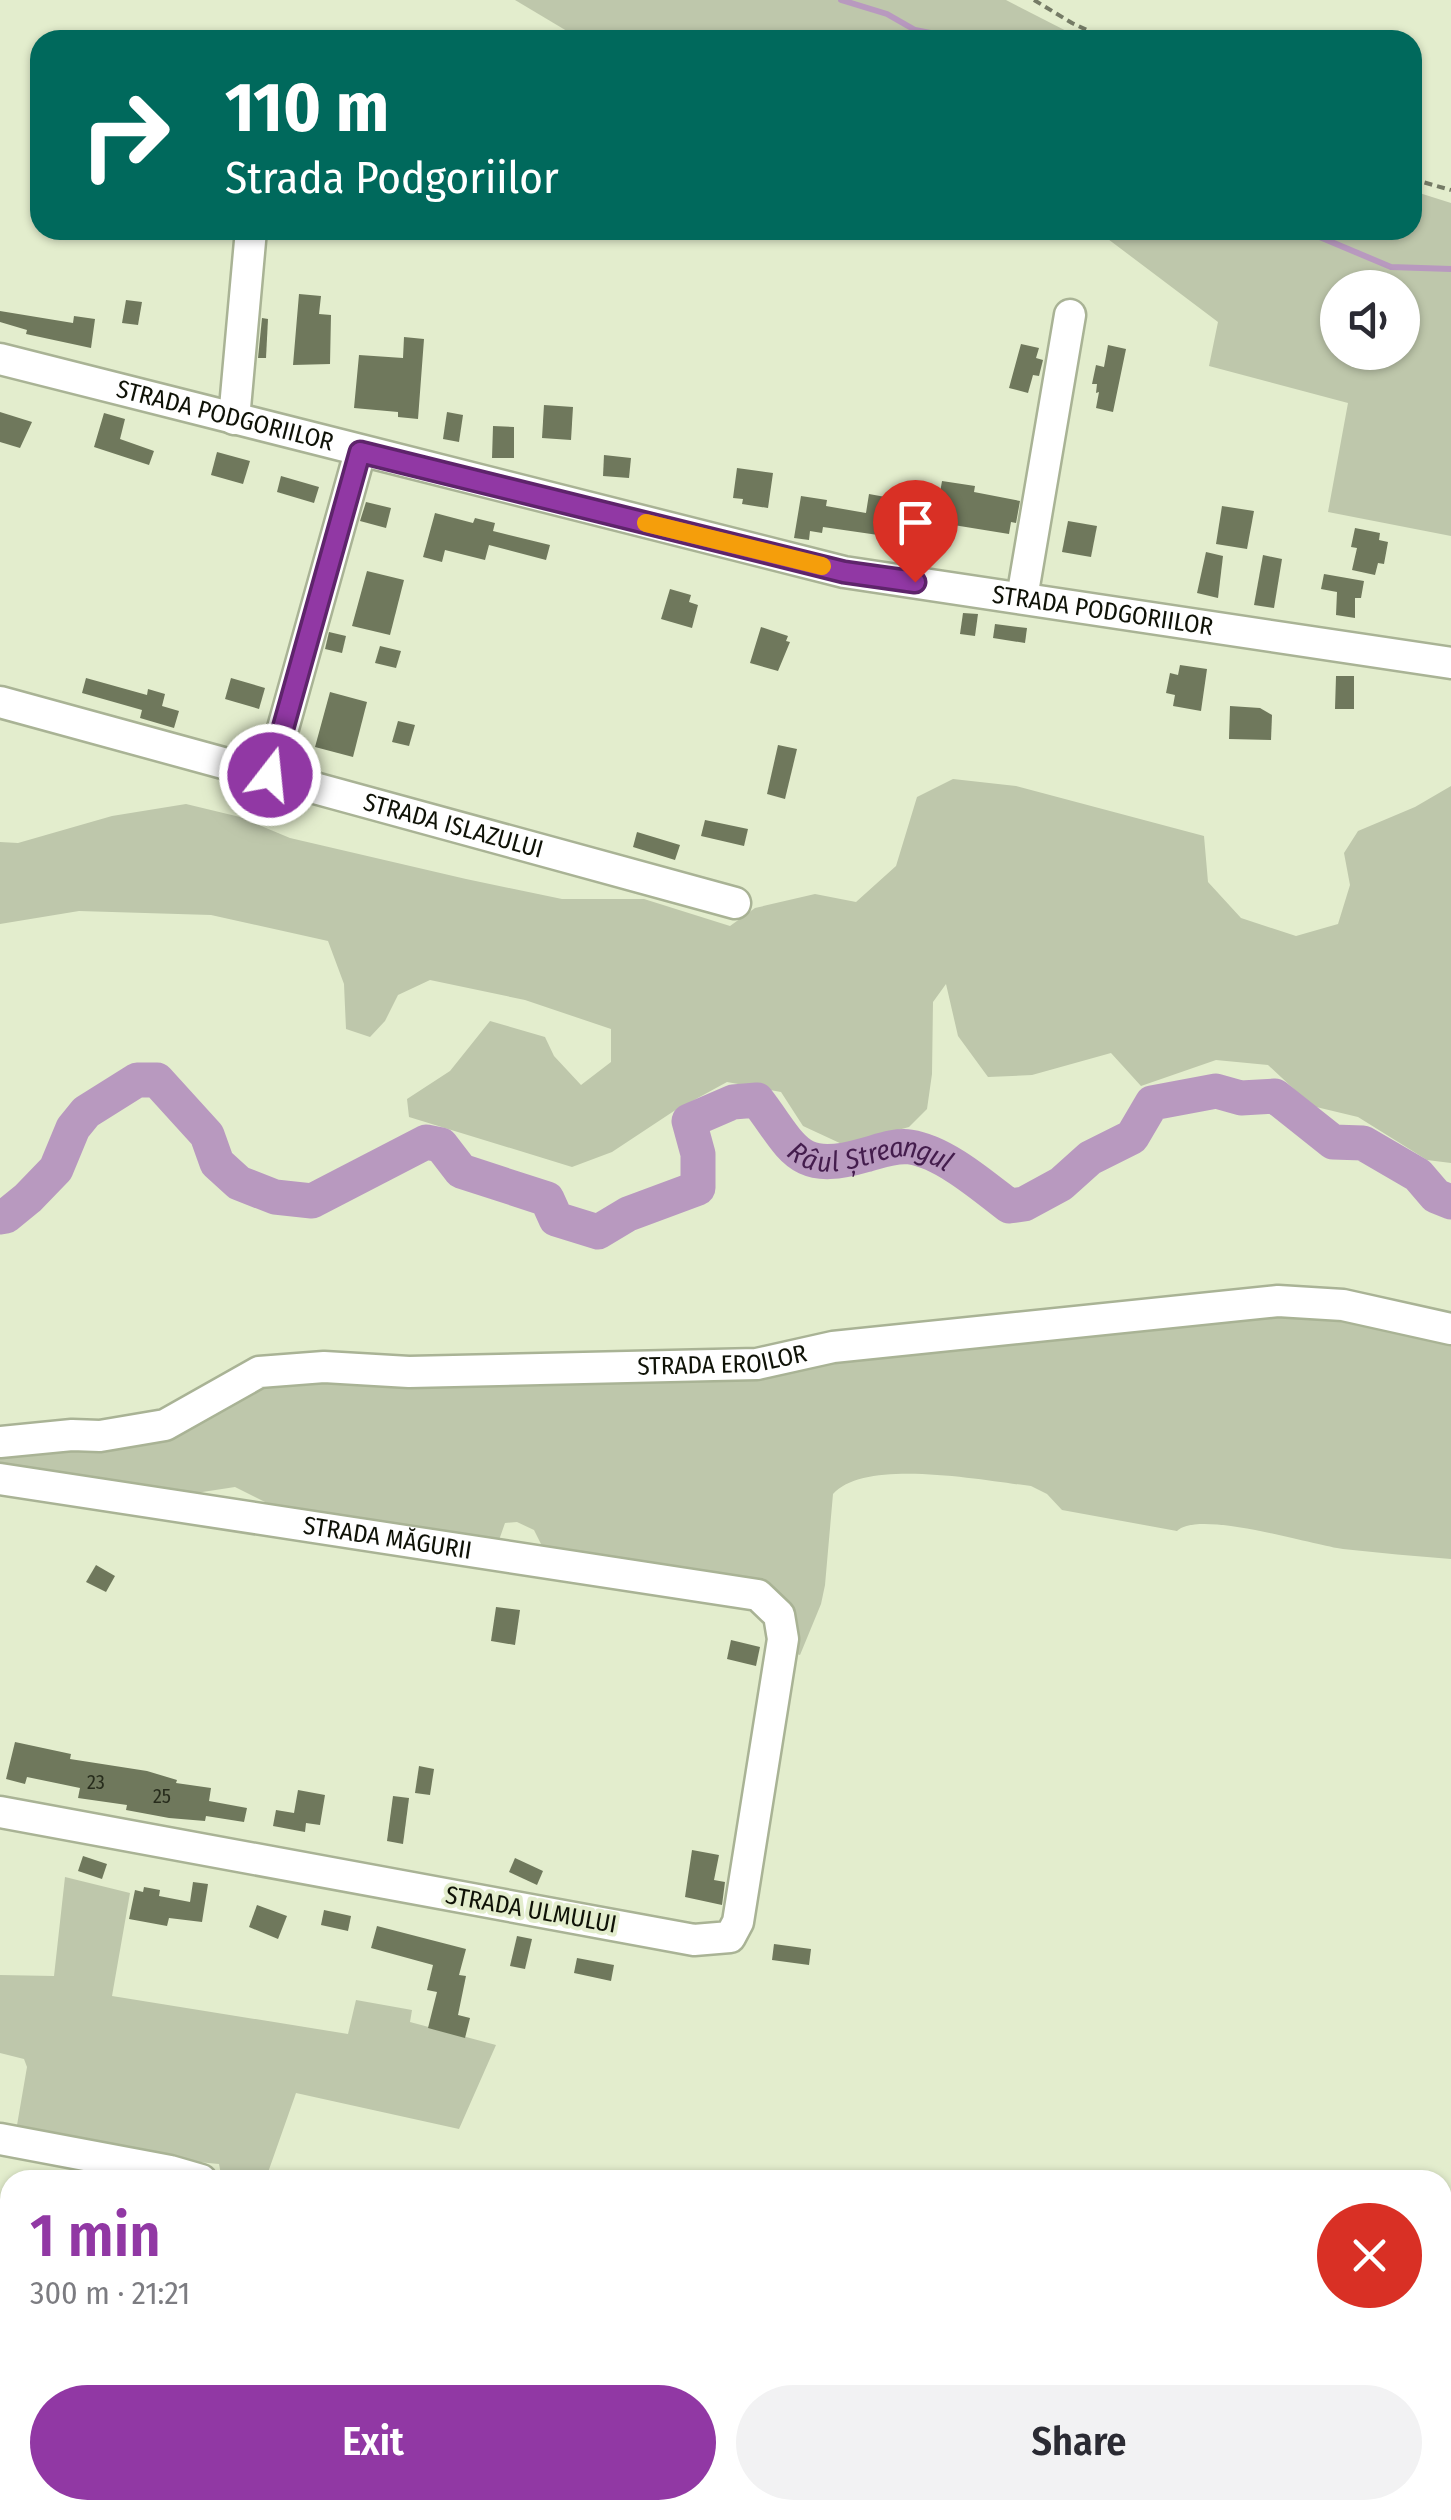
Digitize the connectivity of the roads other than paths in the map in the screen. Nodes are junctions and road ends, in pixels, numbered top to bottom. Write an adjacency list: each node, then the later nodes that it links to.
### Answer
1 (249, 240): 4 (street)
2 (1070, 315): 6 (street)
3 (0, 359): 4 (street, STRADA PODGORIILOR)
4 (234, 419): 5 (street, STRADA PODGORIILOR)
5 (360, 452): 6 (street, STRADA PODGORIILOR); 9 (street)
6 (1022, 598): 7 (street, STRADA PODGORIILOR)
7 (1451, 662)
8 (0, 702): 9 (street, STRADA ISLAZULUI)
9 (270, 775): 10 (street, STRADA ISLAZULUI)
10 (735, 904)
11 (1451, 1329): 12 (street, STRADA EROILOR)
12 (0, 1442)
13 (0, 1479): 14 (street, STRADA MĂGURII)
14 (773, 1608): 15 (street, STRADA ULMULUI)
15 (0, 1812)
16 (0, 2139): 17 (street)
17 (165, 2170)

